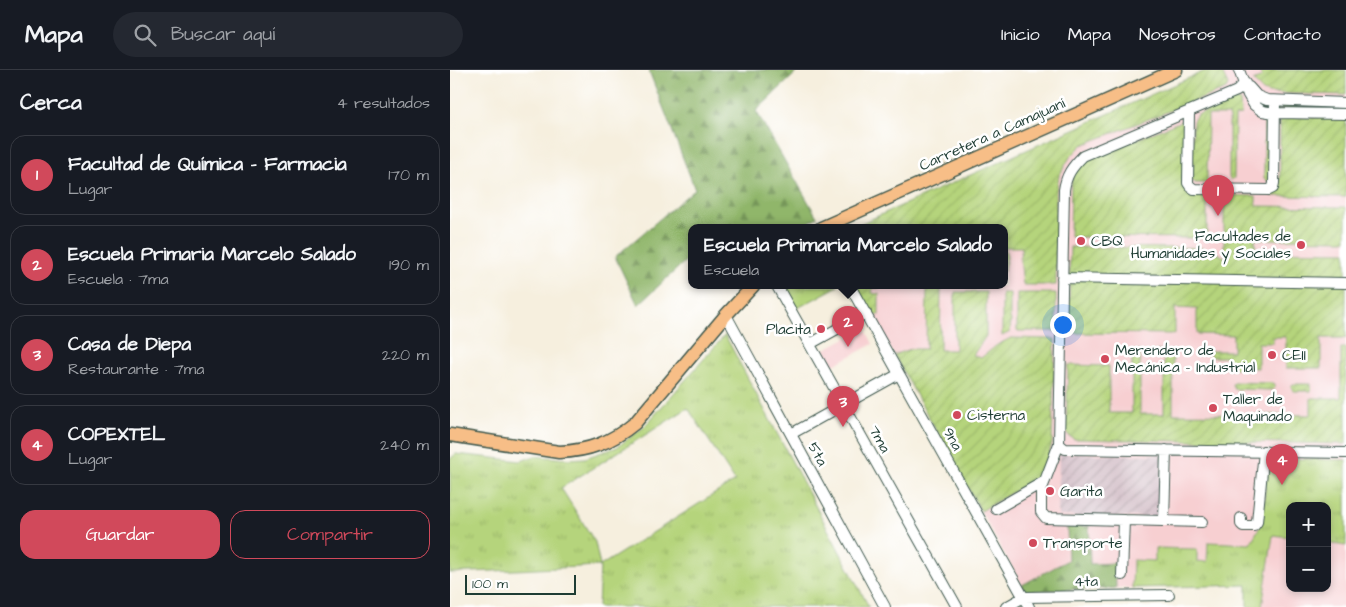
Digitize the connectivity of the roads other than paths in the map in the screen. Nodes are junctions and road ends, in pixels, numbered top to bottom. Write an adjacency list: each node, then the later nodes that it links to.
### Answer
1 (1176, 70): 9 (main road, Carretera a Camajuaní)
2 (1239, 70): 3 (street)
3 (1245, 82): 4 (street); 6 (street); 7 (street)
4 (1275, 101): 5 (street); 7 (street)
5 (1346, 103)
6 (1189, 111): 7 (street); 10 (street)
7 (1275, 113): 8 (street)
8 (1346, 114)
9 (830, 224)
10 (1062, 278): 11 (street); 22 (street)
11 (1346, 283)
12 (750, 289): 16 (main road)
13 (780, 289): 17 (street, 7ma)
14 (852, 289): 15 (street, 9na)
15 (866, 313): 17 (street); 18 (street, 9na)
16 (726, 315): 20 (street, 5ta); 21 (main road)
17 (810, 344): 19 (street, 7ma)
18 (899, 374): 19 (street); 35 (street, 9na)
19 (844, 405): 20 (street); 37 (street, 7ma)
20 (791, 434): 36 (street, 5ta)
21 (450, 435)
22 (1059, 444): 23 (street); 26 (street)
23 (1166, 450): 24 (street); 30 (street)
24 (1264, 451): 25 (street); 28 (street)
25 (1346, 453)
26 (1045, 481): 27 (street); 29 (street)
27 (996, 509)
28 (1241, 518)
29 (1124, 520): 30 (street); 32 (street)
30 (1164, 522): 31 (street)
31 (1202, 522)
32 (1122, 575)
33 (1169, 595): 34 (street, 4ta)
34 (1082, 596): 35 (street, 4ta); 40 (street)
35 (1024, 597): 38 (street, 4ta); 39 (street, 9na)
36 (885, 607)
37 (957, 607)
38 (1006, 607)
39 (1029, 607)
40 (1088, 607)

